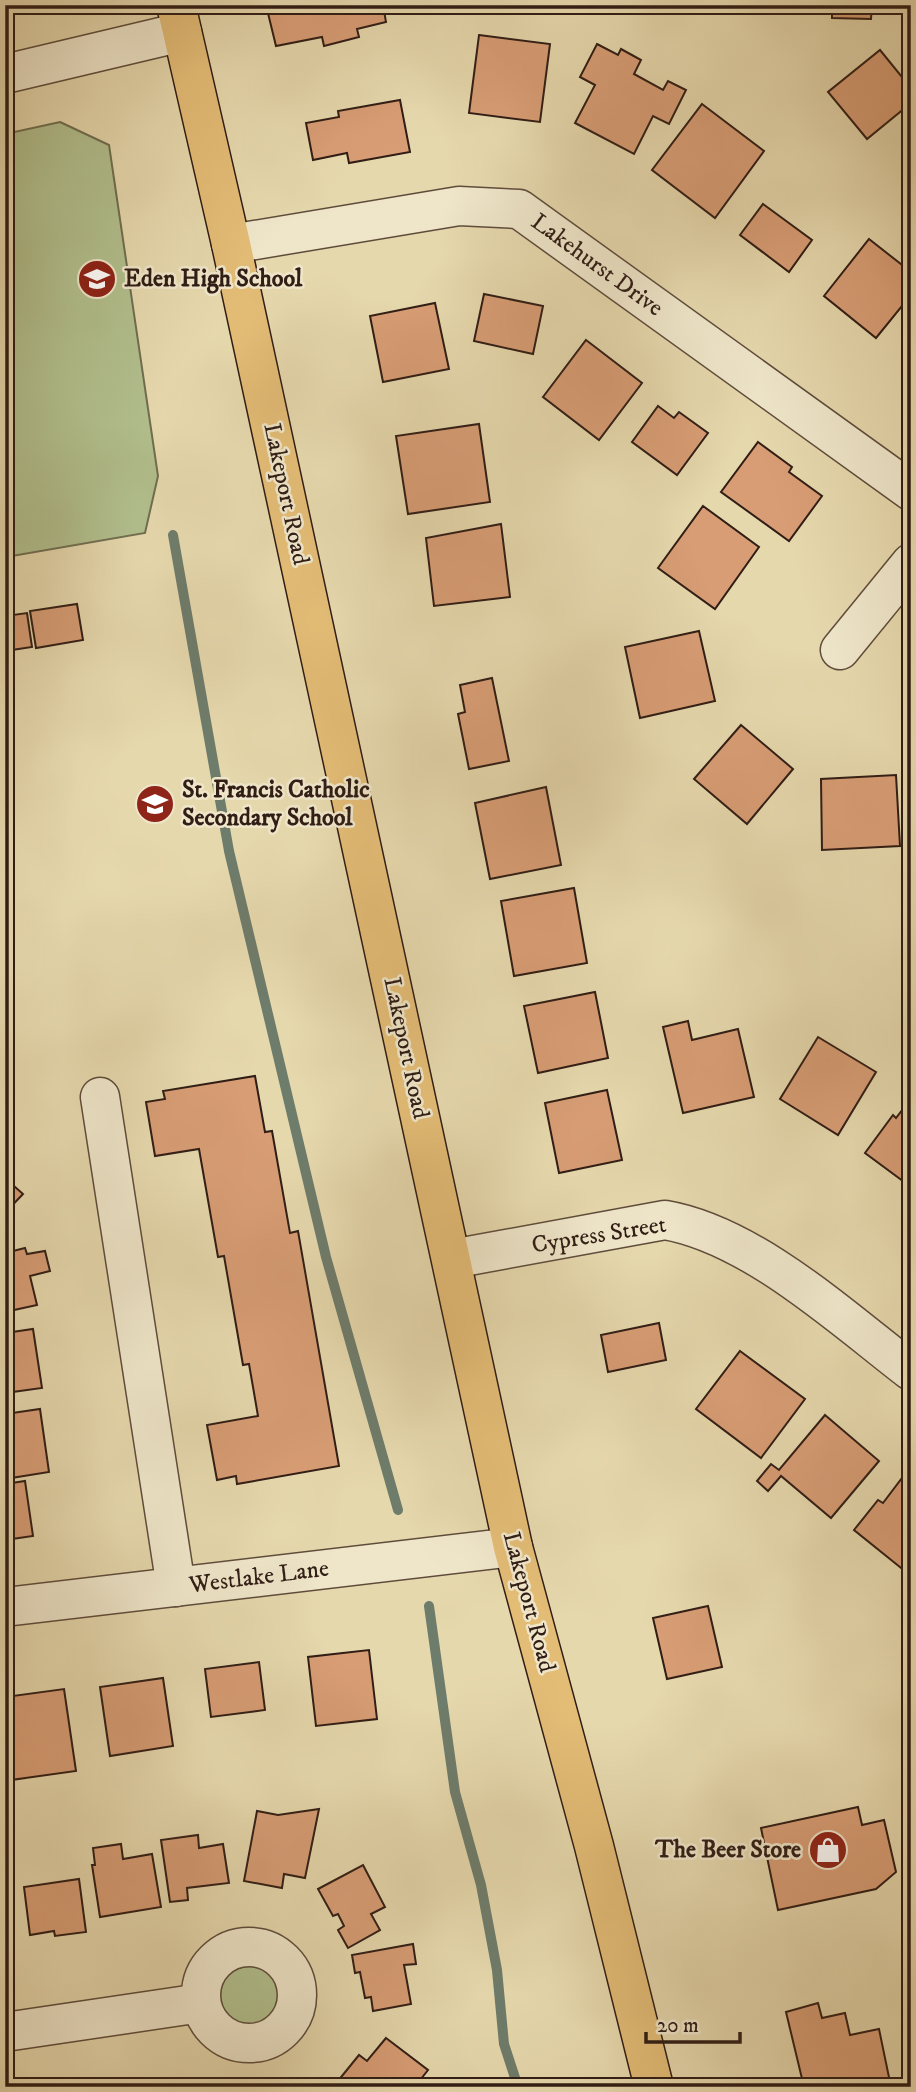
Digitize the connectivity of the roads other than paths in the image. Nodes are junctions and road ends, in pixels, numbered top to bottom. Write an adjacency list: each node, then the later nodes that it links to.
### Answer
1 (179, 19): 2 (street); 3 (main road, Lakeport Road)
2 (5, 74)
3 (232, 244): 4 (street, Lakehurst Drive); 8 (main road, Lakeport Road)
4 (911, 491)
5 (911, 563): 6 (street)
6 (840, 650)
7 (100, 1097): 11 (street)
8 (452, 1259): 9 (street, Cypress Street); 10 (main road, Lakeport Road)
9 (911, 1371)
10 (513, 1547): 11 (street, Westlake Lane); 15 (main road, Lakeport Road)
11 (176, 1587): 12 (street, Westlake Lane)
12 (5, 1607)
13 (201, 2003): 14 (street)
14 (5, 2032)
15 (654, 2087)

